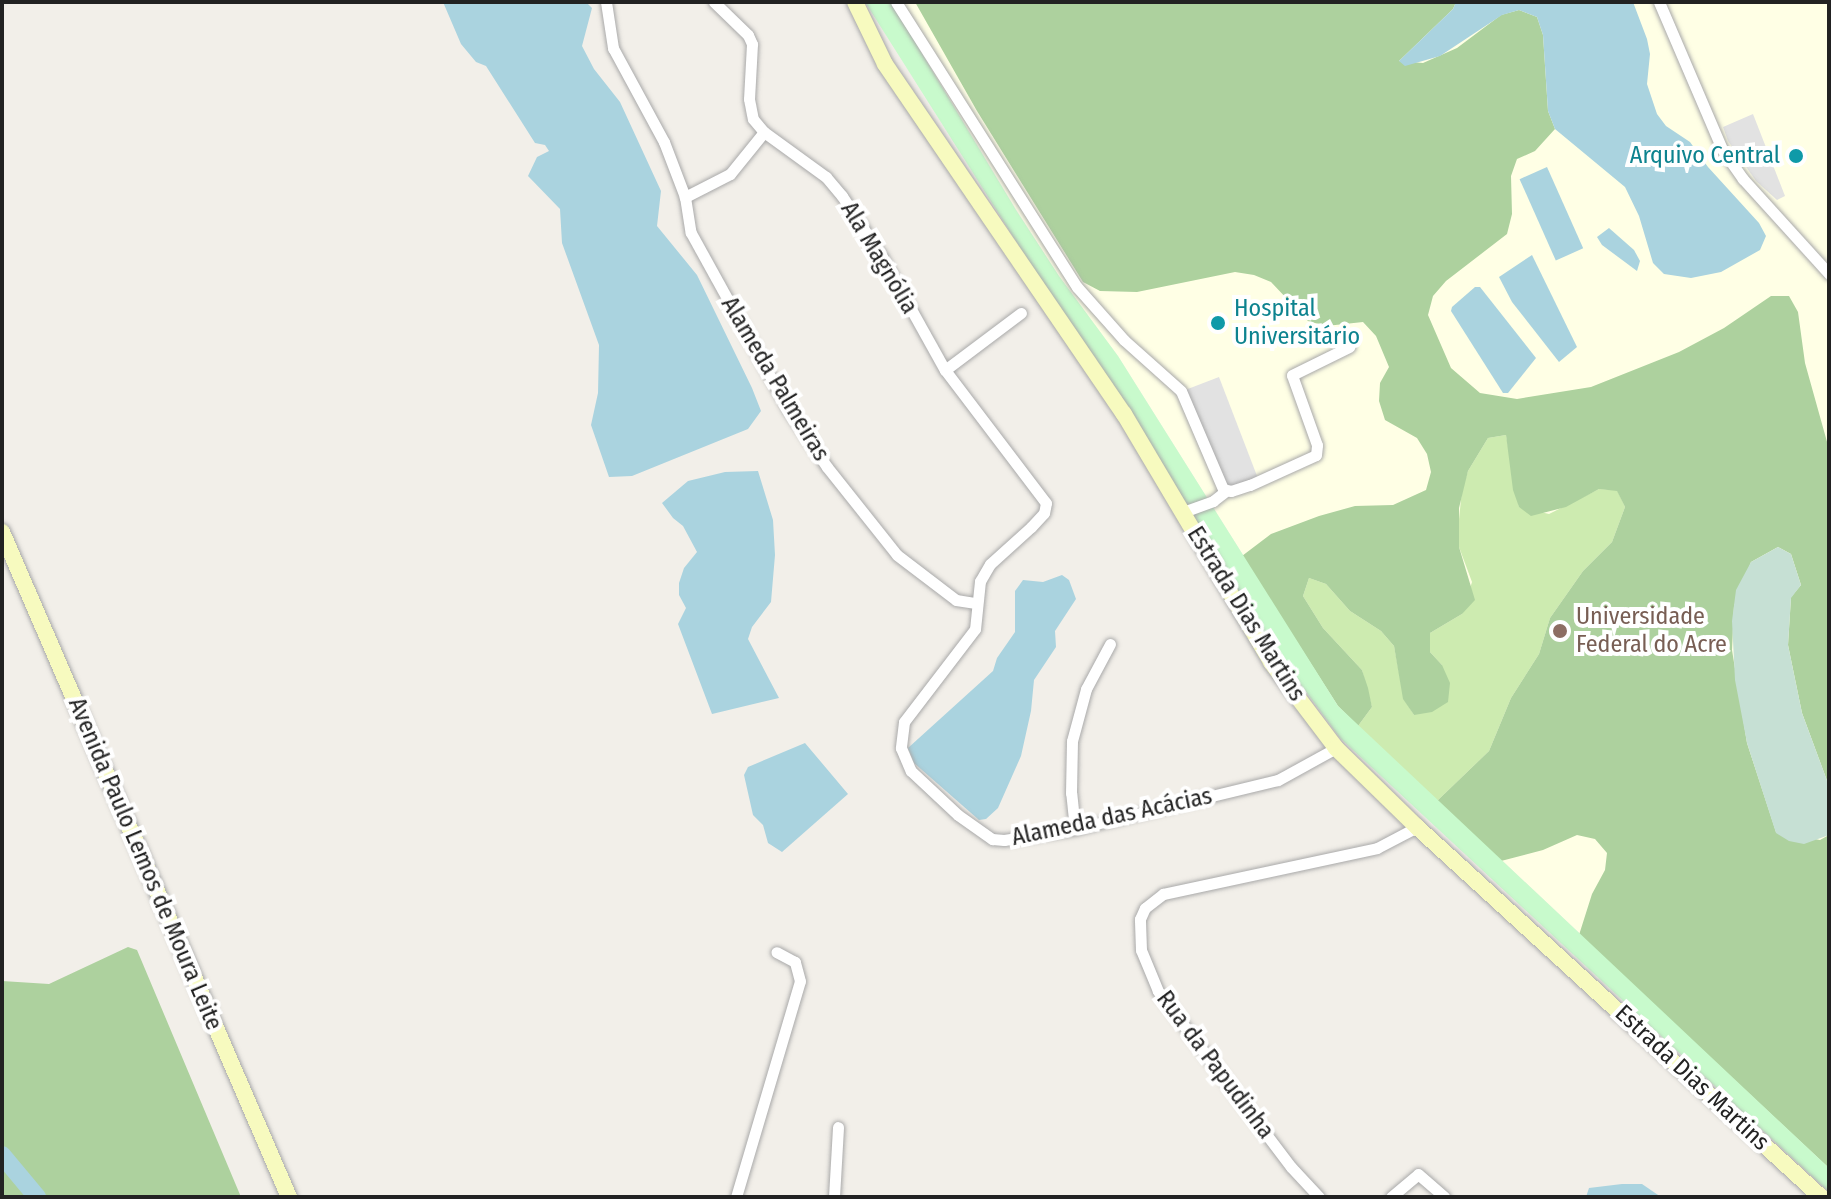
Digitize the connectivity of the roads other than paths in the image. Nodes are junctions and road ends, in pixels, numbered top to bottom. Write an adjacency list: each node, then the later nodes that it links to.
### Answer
1 (606, 2): 7 (street, Alameda Palmeiras)
2 (714, 2): 6 (street)
3 (855, 2): 14 (street, Estrada Dias Martins)
4 (896, 2): 13 (street)
5 (1659, 2): 8 (street)
6 (764, 132): 7 (street); 11 (street, Ala Magnólia)
7 (685, 197): 16 (street, Alameda Palmeiras)
8 (1829, 274)
9 (1021, 313): 11 (street)
10 (1349, 347): 13 (street)
11 (945, 370): 12 (street, Ala Magnólia)
12 (1035, 484): 16 (street, Alameda das Acácias)
13 (1226, 491): 14 (street)
14 (1183, 512): 18 (street, Estrada Dias Martins)
15 (2, 532): 23 (street, Avenida Paulo Lemos de Moura Leite)
16 (976, 603): 20 (street, Alameda das Acácias)
17 (1110, 644): 20 (street)
18 (1336, 748): 19 (street, Estrada Dias Martins); 20 (street, Alameda das Acácias)
19 (1417, 827): 26 (street, Rua da Papudinha); 29 (street, Estrada Dias Martins)
20 (1075, 829)
21 (776, 952): 24 (street)
22 (838, 1127): 25 (street)
23 (289, 1197)
24 (736, 1197)
25 (834, 1197)
26 (1319, 1197)
27 (1391, 1197): 28 (street)
28 (1444, 1197)
29 (1821, 1197)

